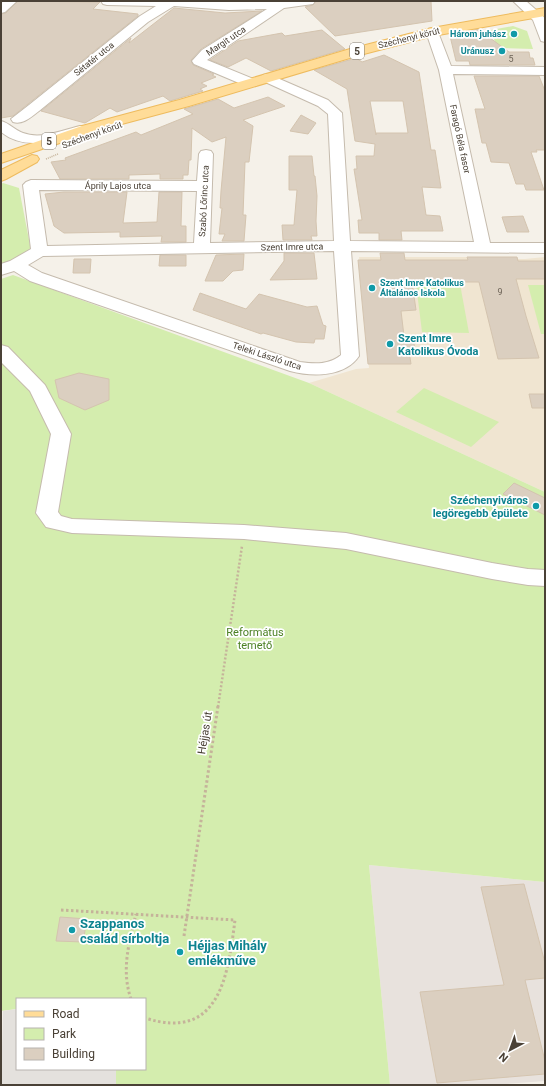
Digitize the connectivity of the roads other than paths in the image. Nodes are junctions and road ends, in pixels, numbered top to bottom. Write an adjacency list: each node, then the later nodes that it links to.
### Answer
1 (11, 1): 8 (street)
2 (107, 1): 5 (street)
3 (309, 1): 7 (street)
4 (519, 1): 9 (street)
5 (171, 2): 6 (street); 17 (street, Sétatér utca)
6 (185, 2): 7 (street)
7 (282, 5): 15 (street, Margit utca)
8 (1, 8)
9 (539, 13): 10 (main road, Széchenyi körút / 5); 11 (street)
10 (432, 32): 12 (street, Faragó Béla fasor); 14 (main road, Széchenyi körút / 5)
11 (545, 38)
12 (446, 70): 13 (street); 30 (street, Faragó Béla fasor)
13 (545, 71)
14 (268, 78): 15 (main road, Széchenyi körút / 5); 28 (street, Teleki László utca)
15 (251, 83): 16 (main road, Széchenyi körút / 5)
16 (184, 103): 19 (main road, Széchenyi körút / 5); 23 (main road, Széchenyi körút / 5)
17 (18, 119)
18 (1, 125): 21 (street)
19 (87, 129): 21 (street); 24 (main road, Széchenyi körút / 5)
20 (1, 134): 21 (street)
21 (16, 136)
22 (206, 154): 27 (street, Szabó Lőrinc utca)
23 (36, 156): 25 (main road, Széchenyi körút / 5); 26 (main road, 5)
24 (1, 159)
25 (1, 169)
26 (1, 176)
27 (205, 186): 29 (street, Szabó Lőrinc utca); 32 (street, Áprily Lajos utca)
28 (342, 246): 29 (street, Szent Imre utca); 30 (street, Szent Imre utca); 33 (street, Teleki László utca)
29 (202, 248): 32 (street, Szent Imre utca)
30 (483, 248): 31 (street, Szent Imre utca)
31 (545, 248)
32 (39, 251): 33 (street, Teleki László utca)
33 (8, 268)
34 (1, 351): 35 (street)
35 (545, 578)

